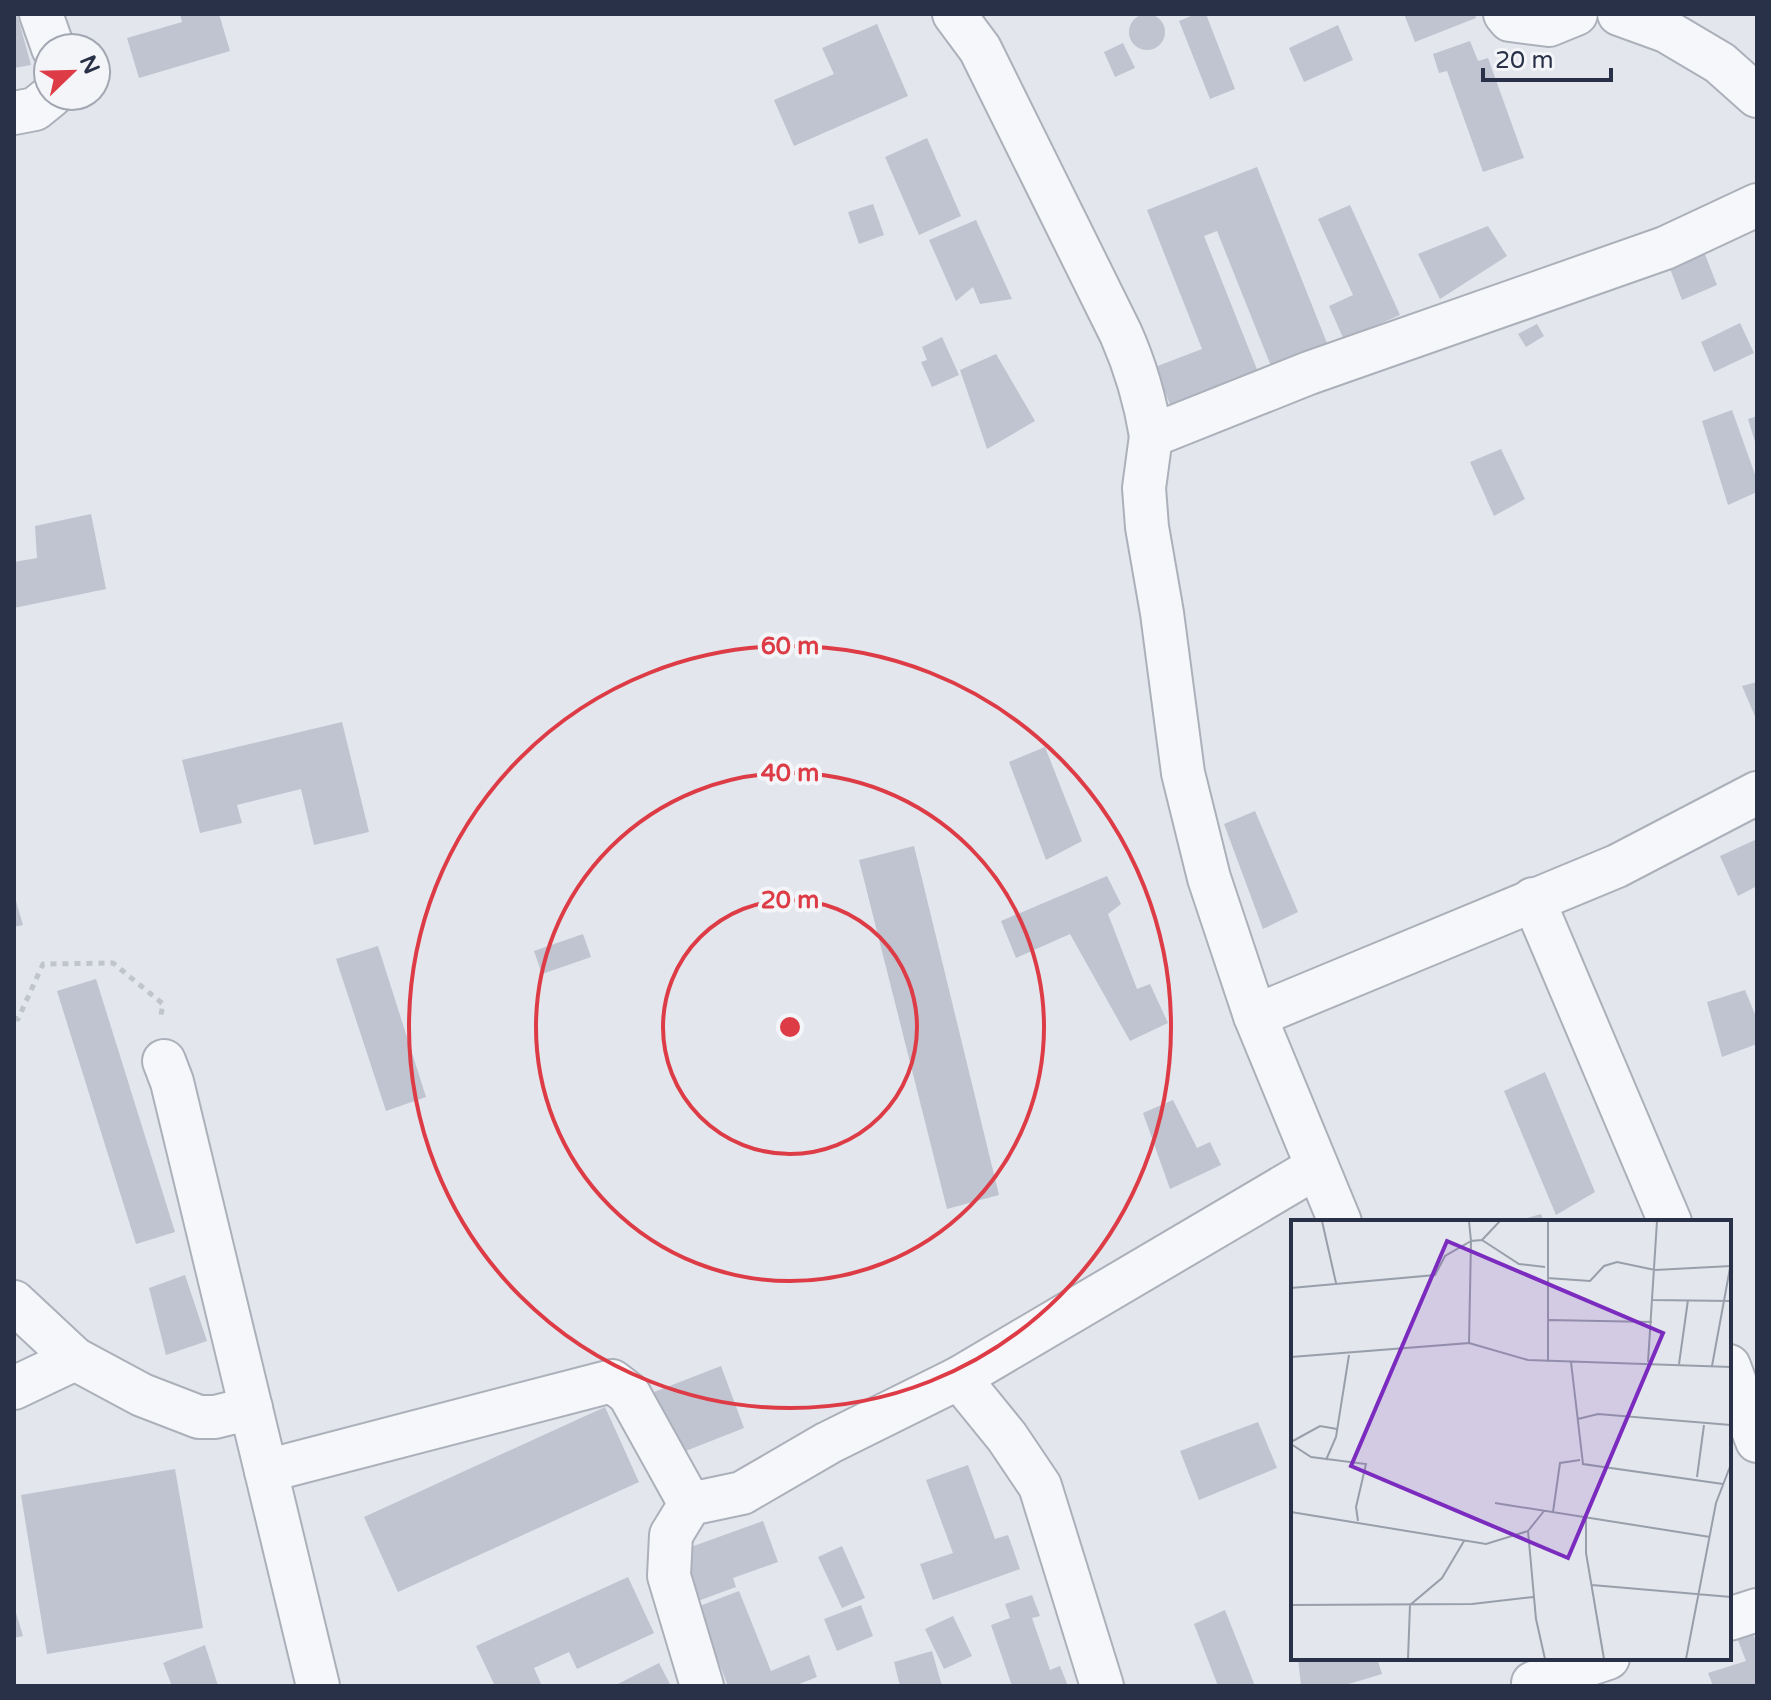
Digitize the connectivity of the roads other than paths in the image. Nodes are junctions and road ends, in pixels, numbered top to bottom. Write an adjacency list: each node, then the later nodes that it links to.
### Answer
1 (954, 14): 7 (street)
2 (1505, 14): 3 (street)
3 (1576, 14)
4 (1619, 14): 5 (street)
5 (1757, 96)
6 (1757, 205): 7 (street)
7 (1151, 436): 10 (street)
8 (1757, 793): 9 (street)
9 (1533, 899): 10 (street); 14 (street)
10 (1255, 1016): 12 (street)
11 (164, 1061): 20 (street)
12 (1317, 1167): 13 (street); 18 (street)
13 (1339, 1220)
14 (1669, 1220)
15 (14, 1302): 16 (street)
16 (75, 1359): 19 (street); 20 (street)
17 (1731, 1371): 21 (street)
18 (959, 1378): 23 (street); 30 (street)
19 (14, 1388)
20 (251, 1408): 22 (street)
21 (1757, 1441)
22 (266, 1471): 23 (street); 28 (street)
23 (690, 1504): 29 (street)
24 (1757, 1610): 25 (street)
25 (1731, 1618)
26 (1599, 1660): 27 (street)
27 (1530, 1676)
28 (318, 1686)
29 (702, 1686)
30 (1102, 1686)

